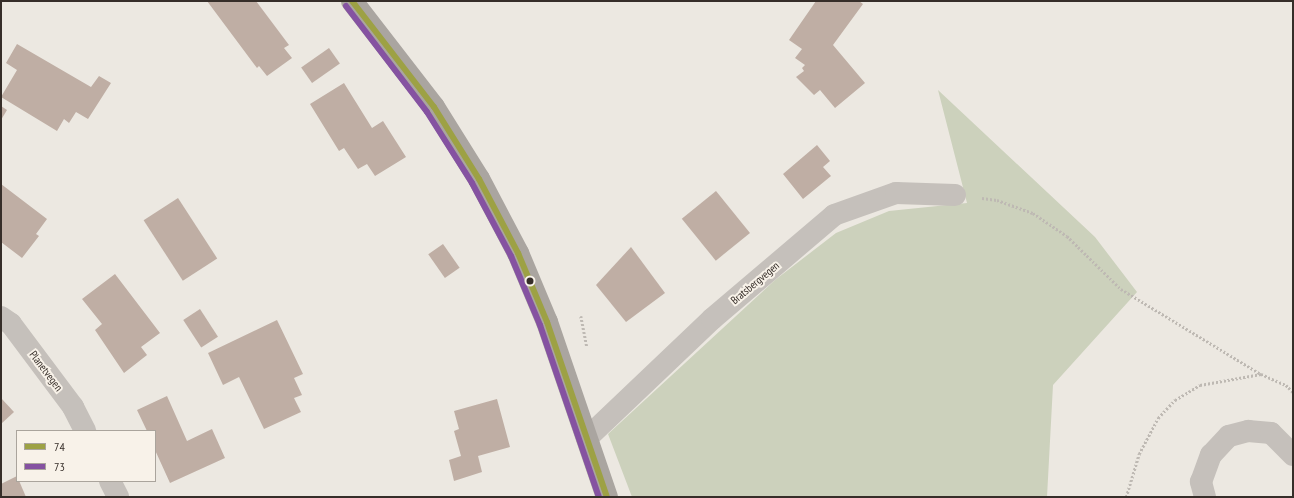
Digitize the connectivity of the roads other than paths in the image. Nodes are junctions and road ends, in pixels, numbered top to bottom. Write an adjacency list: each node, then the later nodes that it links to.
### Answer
1 (352, 1): 5 (main road)
2 (955, 195): 5 (street, Bratsbergvegen)
3 (1, 317): 4 (street, Planetvegen)
4 (84, 430)
5 (587, 438): 9 (main road)
6 (1293, 455): 10 (street)
7 (110, 482): 8 (street)
8 (118, 497)
9 (607, 497)
10 (1205, 497)

